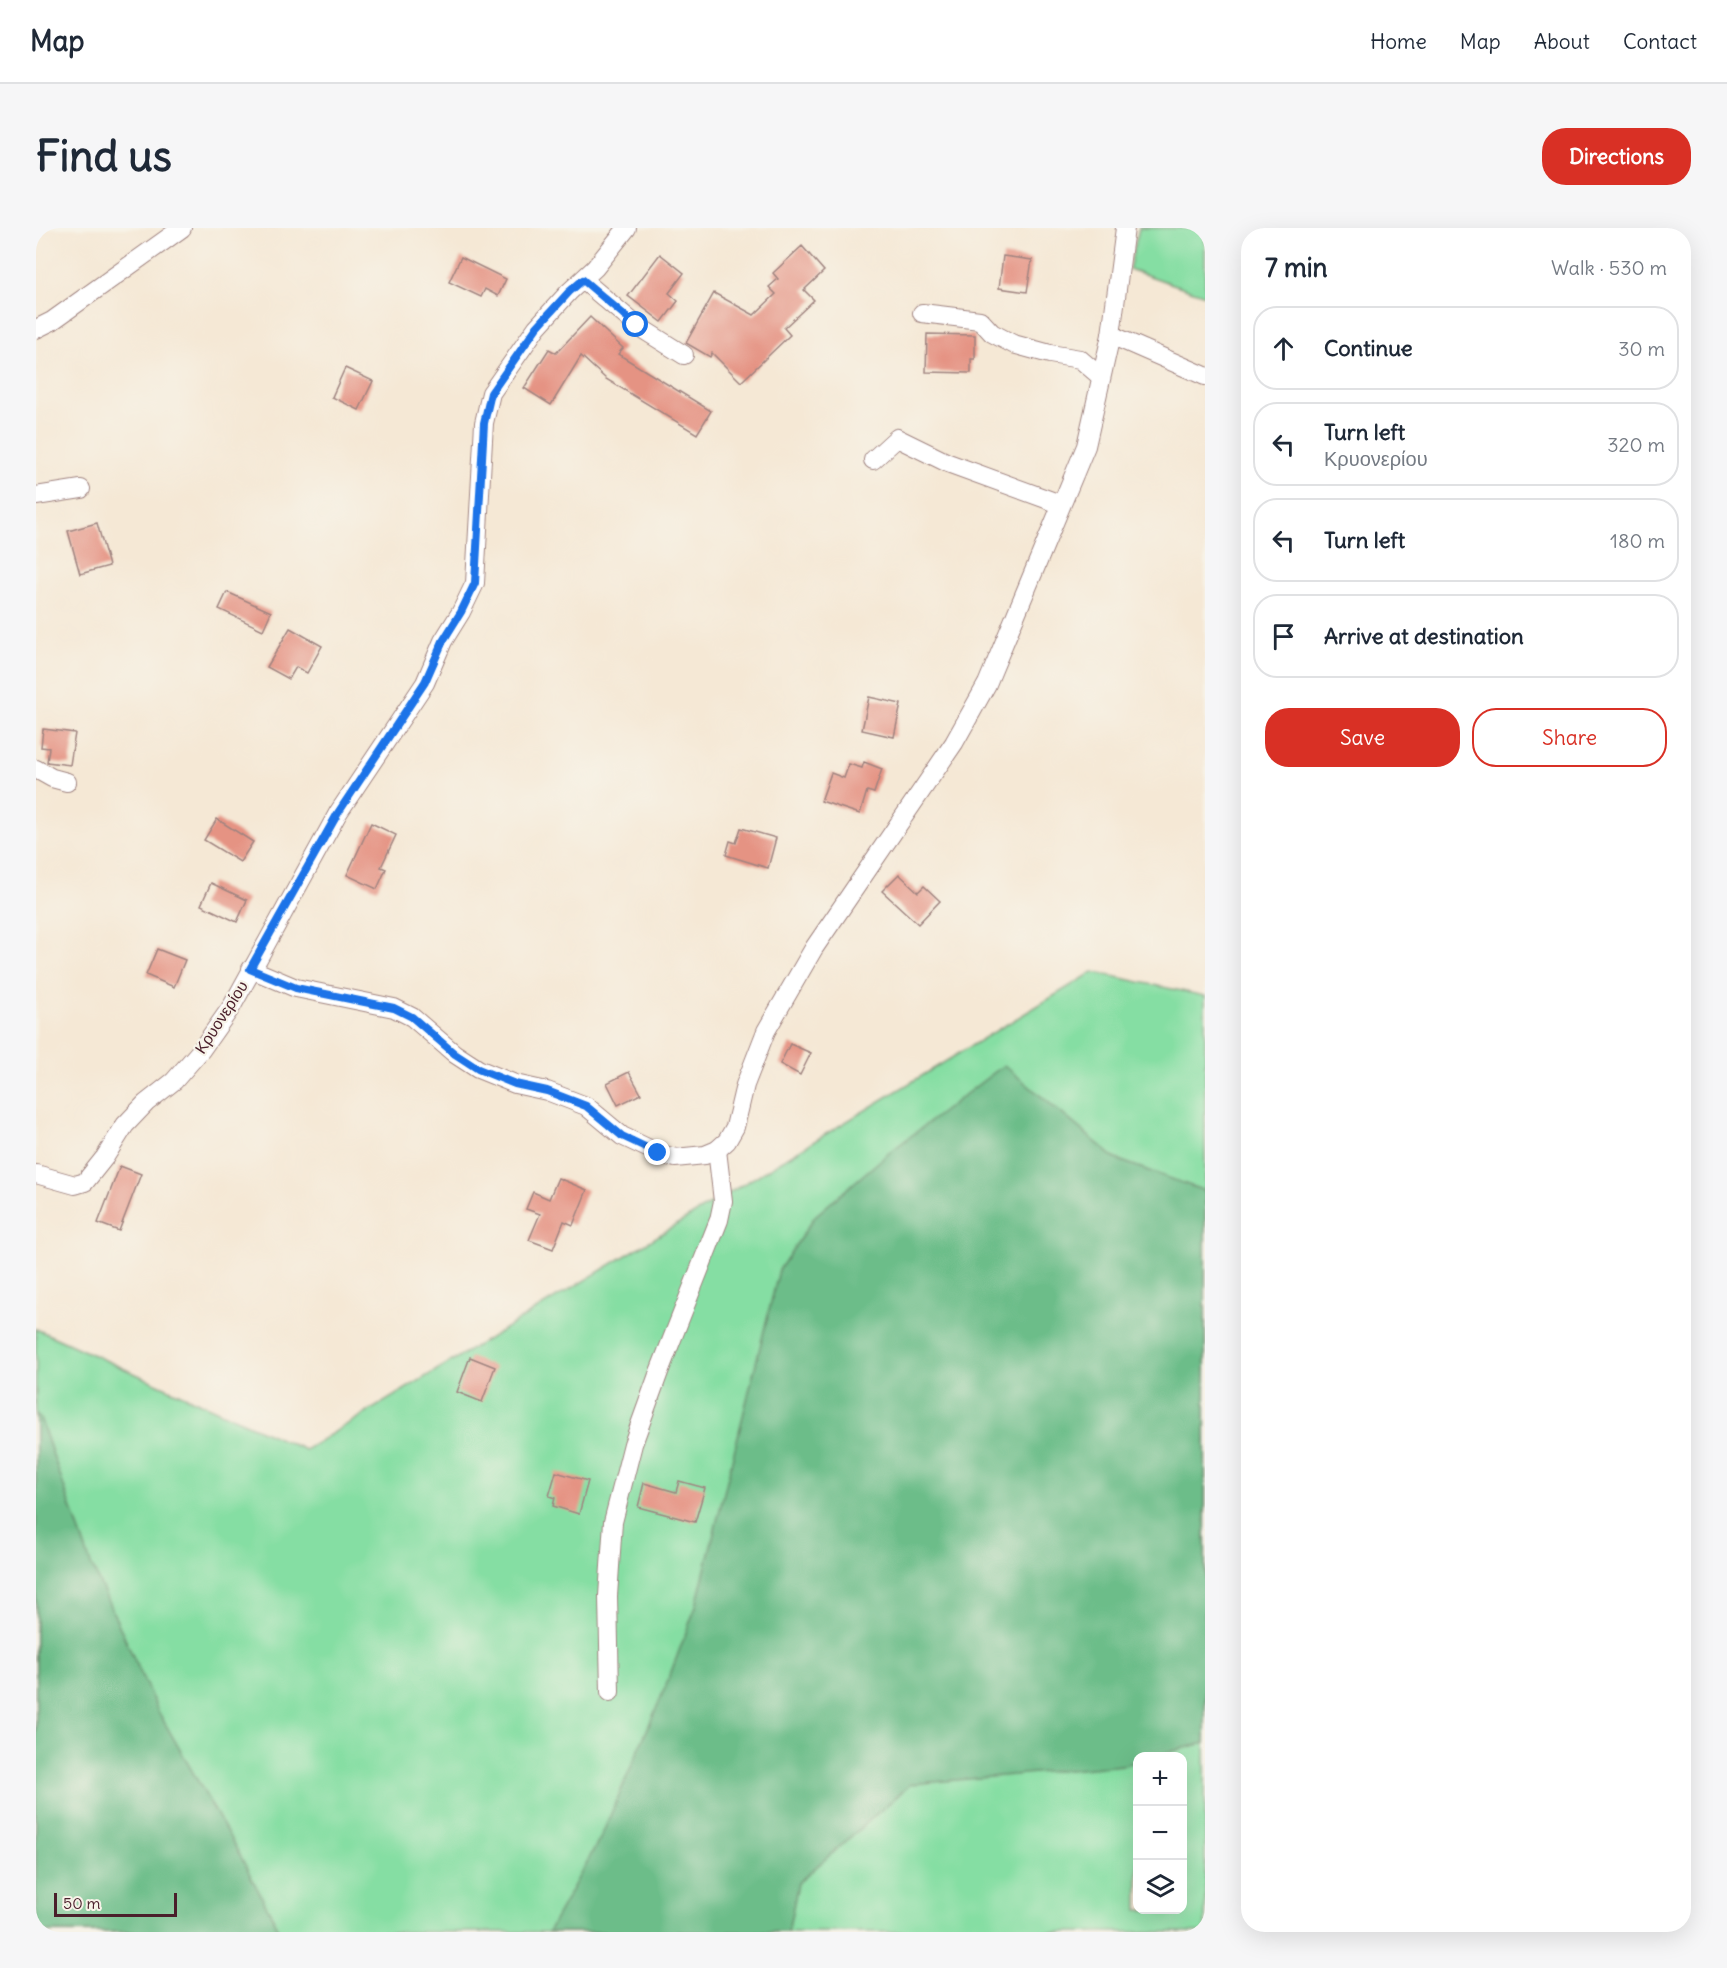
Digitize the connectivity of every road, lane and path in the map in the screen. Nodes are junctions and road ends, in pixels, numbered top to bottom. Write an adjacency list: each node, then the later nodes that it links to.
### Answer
1 (182, 228): 6 (street)
2 (627, 228): 4 (street, Κρυονερίου)
3 (1125, 228): 7 (street)
4 (583, 280): 8 (street); 17 (street, Κρυονερίου)
5 (922, 313): 10 (street)
6 (36, 329)
7 (1111, 335): 9 (street); 10 (street)
8 (684, 355)
9 (1205, 376)
10 (1101, 377): 14 (street)
11 (873, 460): 14 (street)
12 (81, 489): 13 (street)
13 (36, 496)
14 (1060, 504): 18 (street)
15 (36, 769): 16 (street)
16 (67, 782)
17 (250, 969): 18 (street); 19 (street, Κρυονερίου)
18 (717, 1150): 20 (street)
19 (36, 1174)
20 (610, 1692)

